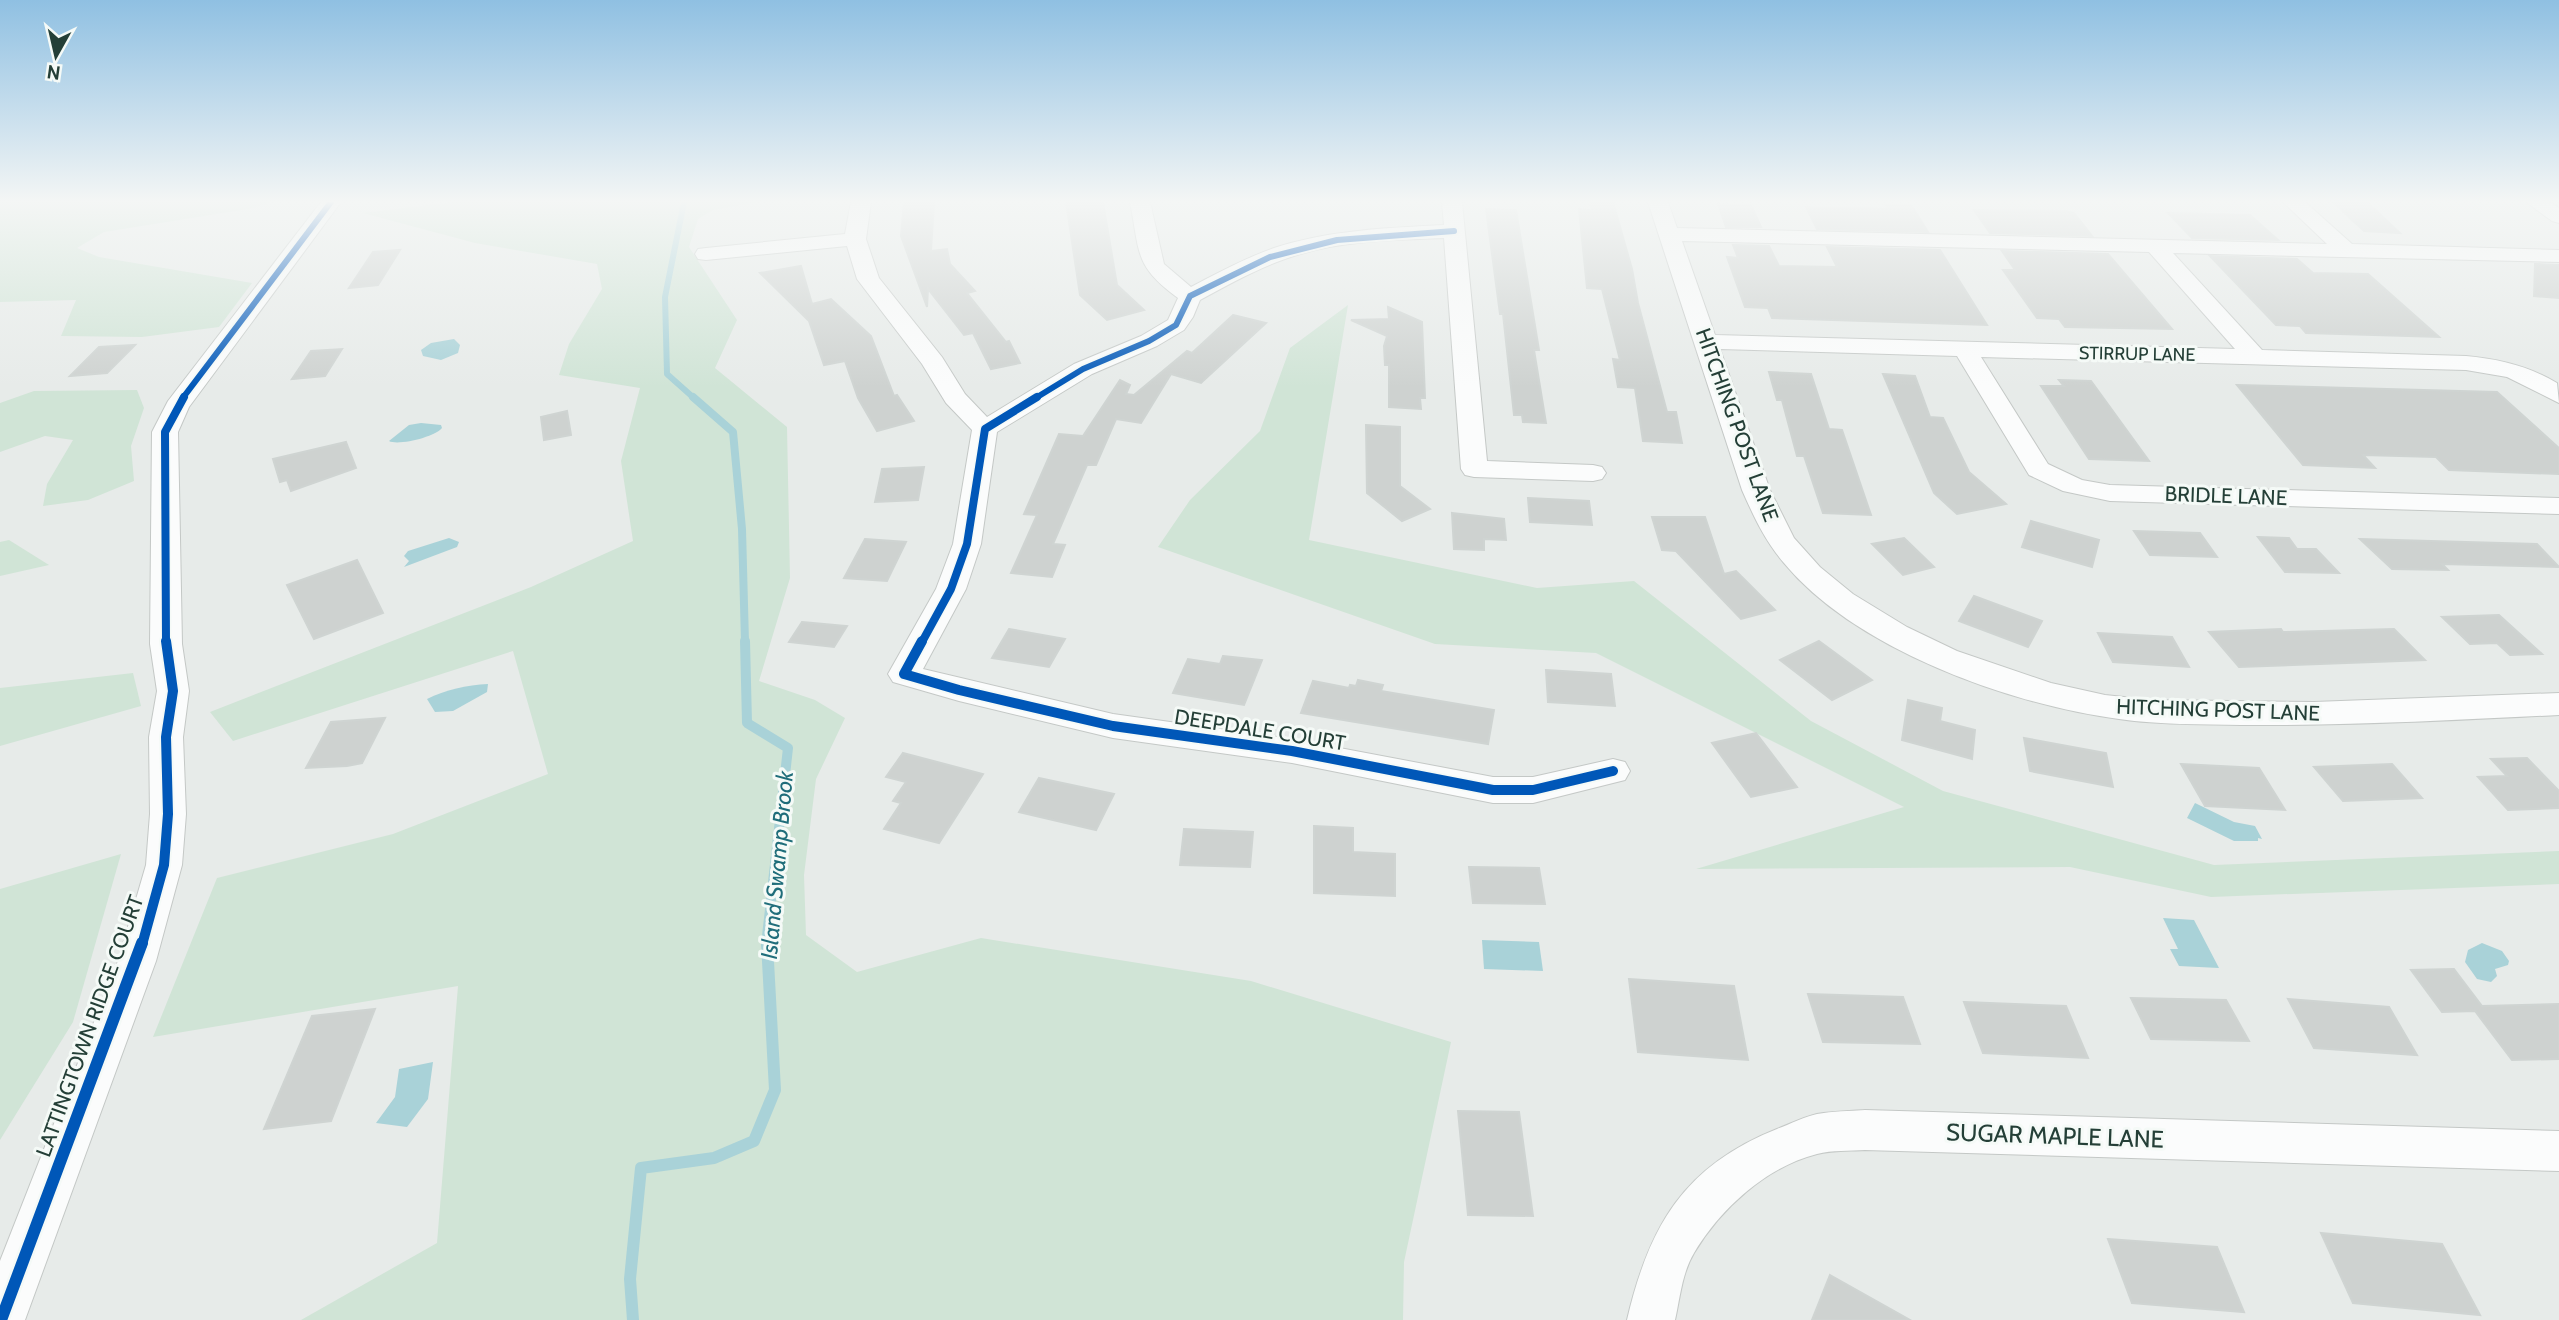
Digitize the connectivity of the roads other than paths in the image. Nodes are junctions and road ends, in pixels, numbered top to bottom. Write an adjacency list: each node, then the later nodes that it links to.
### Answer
1 (284, 264): 19 (street, LATTINGTOWN RIDGE COURT)
2 (863, 264): 13 (street)
3 (1153, 264): 8 (street)
4 (1255, 264): 8 (street)
5 (1457, 264): 14 (street)
6 (1680, 264): 9 (street, HITCHING POST LANE)
7 (2171, 264): 11 (street)
8 (1190, 296): 13 (street)
9 (1707, 342): 10 (street, STIRRUP LANE); 16 (street, HITCHING POST LANE)
10 (1965, 350): 11 (street, STIRRUP LANE); 15 (street, BRIDLE LANE)
11 (2255, 357): 12 (street, STIRRUP LANE)
12 (2559, 396)
13 (985, 429): 17 (street, DEEPDALE COURT)
14 (1593, 473)
15 (2559, 506)
16 (2559, 704)
17 (1613, 771)
18 (2559, 1151): 20 (street, SUGAR MAPLE LANE)
19 (1, 1320)
20 (1651, 1320)

